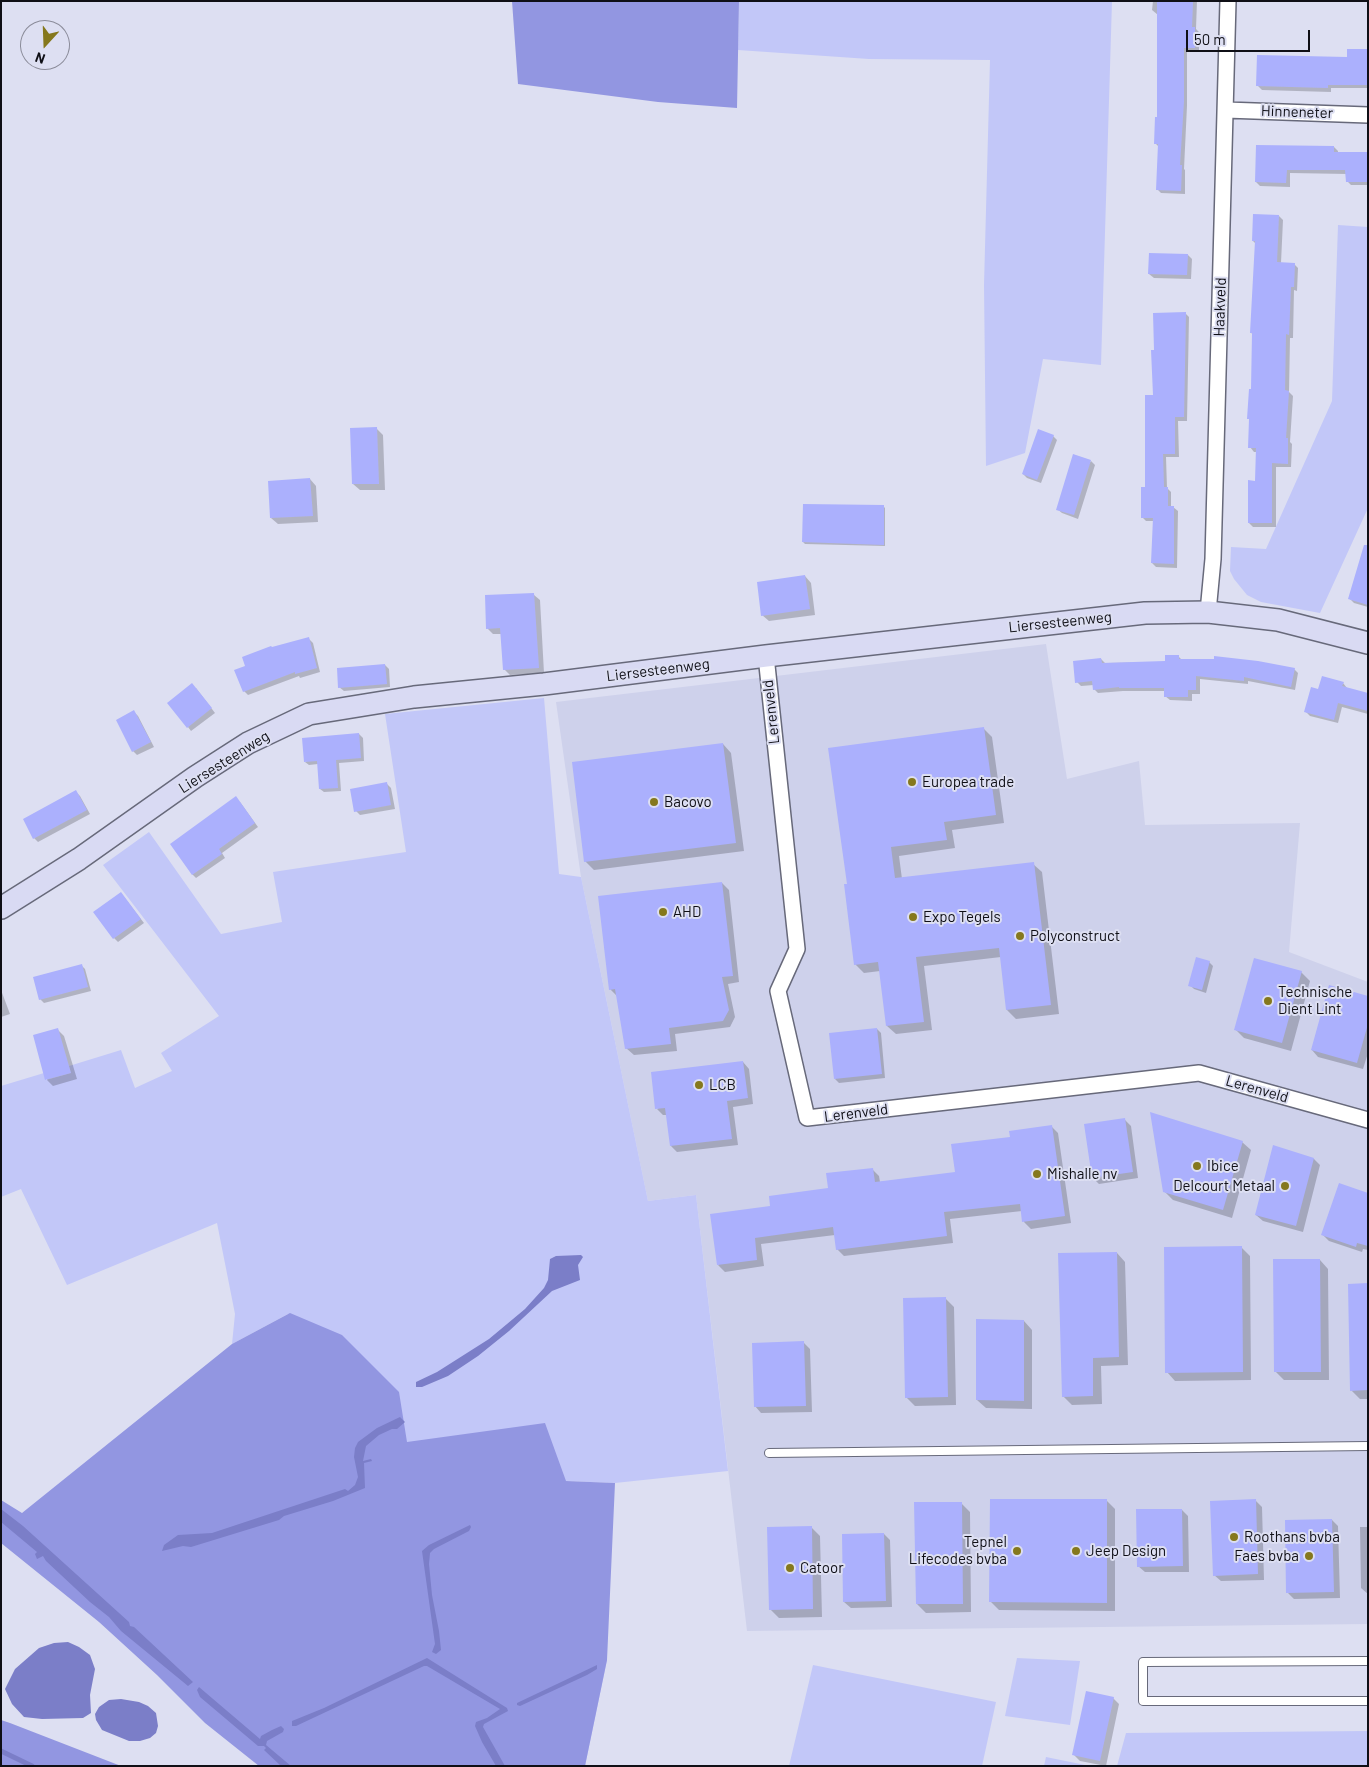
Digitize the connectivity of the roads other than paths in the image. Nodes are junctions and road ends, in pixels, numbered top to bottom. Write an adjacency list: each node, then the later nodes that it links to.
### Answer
1 (1228, 1): 2 (street, Haakveld)
2 (1226, 110): 3 (street, Hinneneter); 4 (street, Haakveld)
3 (1368, 115)
4 (1208, 612): 5 (street, Liersesteenweg); 6 (street, Liersesteenweg)
5 (1368, 643)
6 (766, 656): 7 (street, Liersesteenweg); 8 (street, Lerenveld)
7 (1, 908)
8 (1368, 1120)
9 (1368, 1446): 10 (lane)
10 (769, 1453)
11 (1368, 1661): 12 (lane)
12 (1368, 1701)

